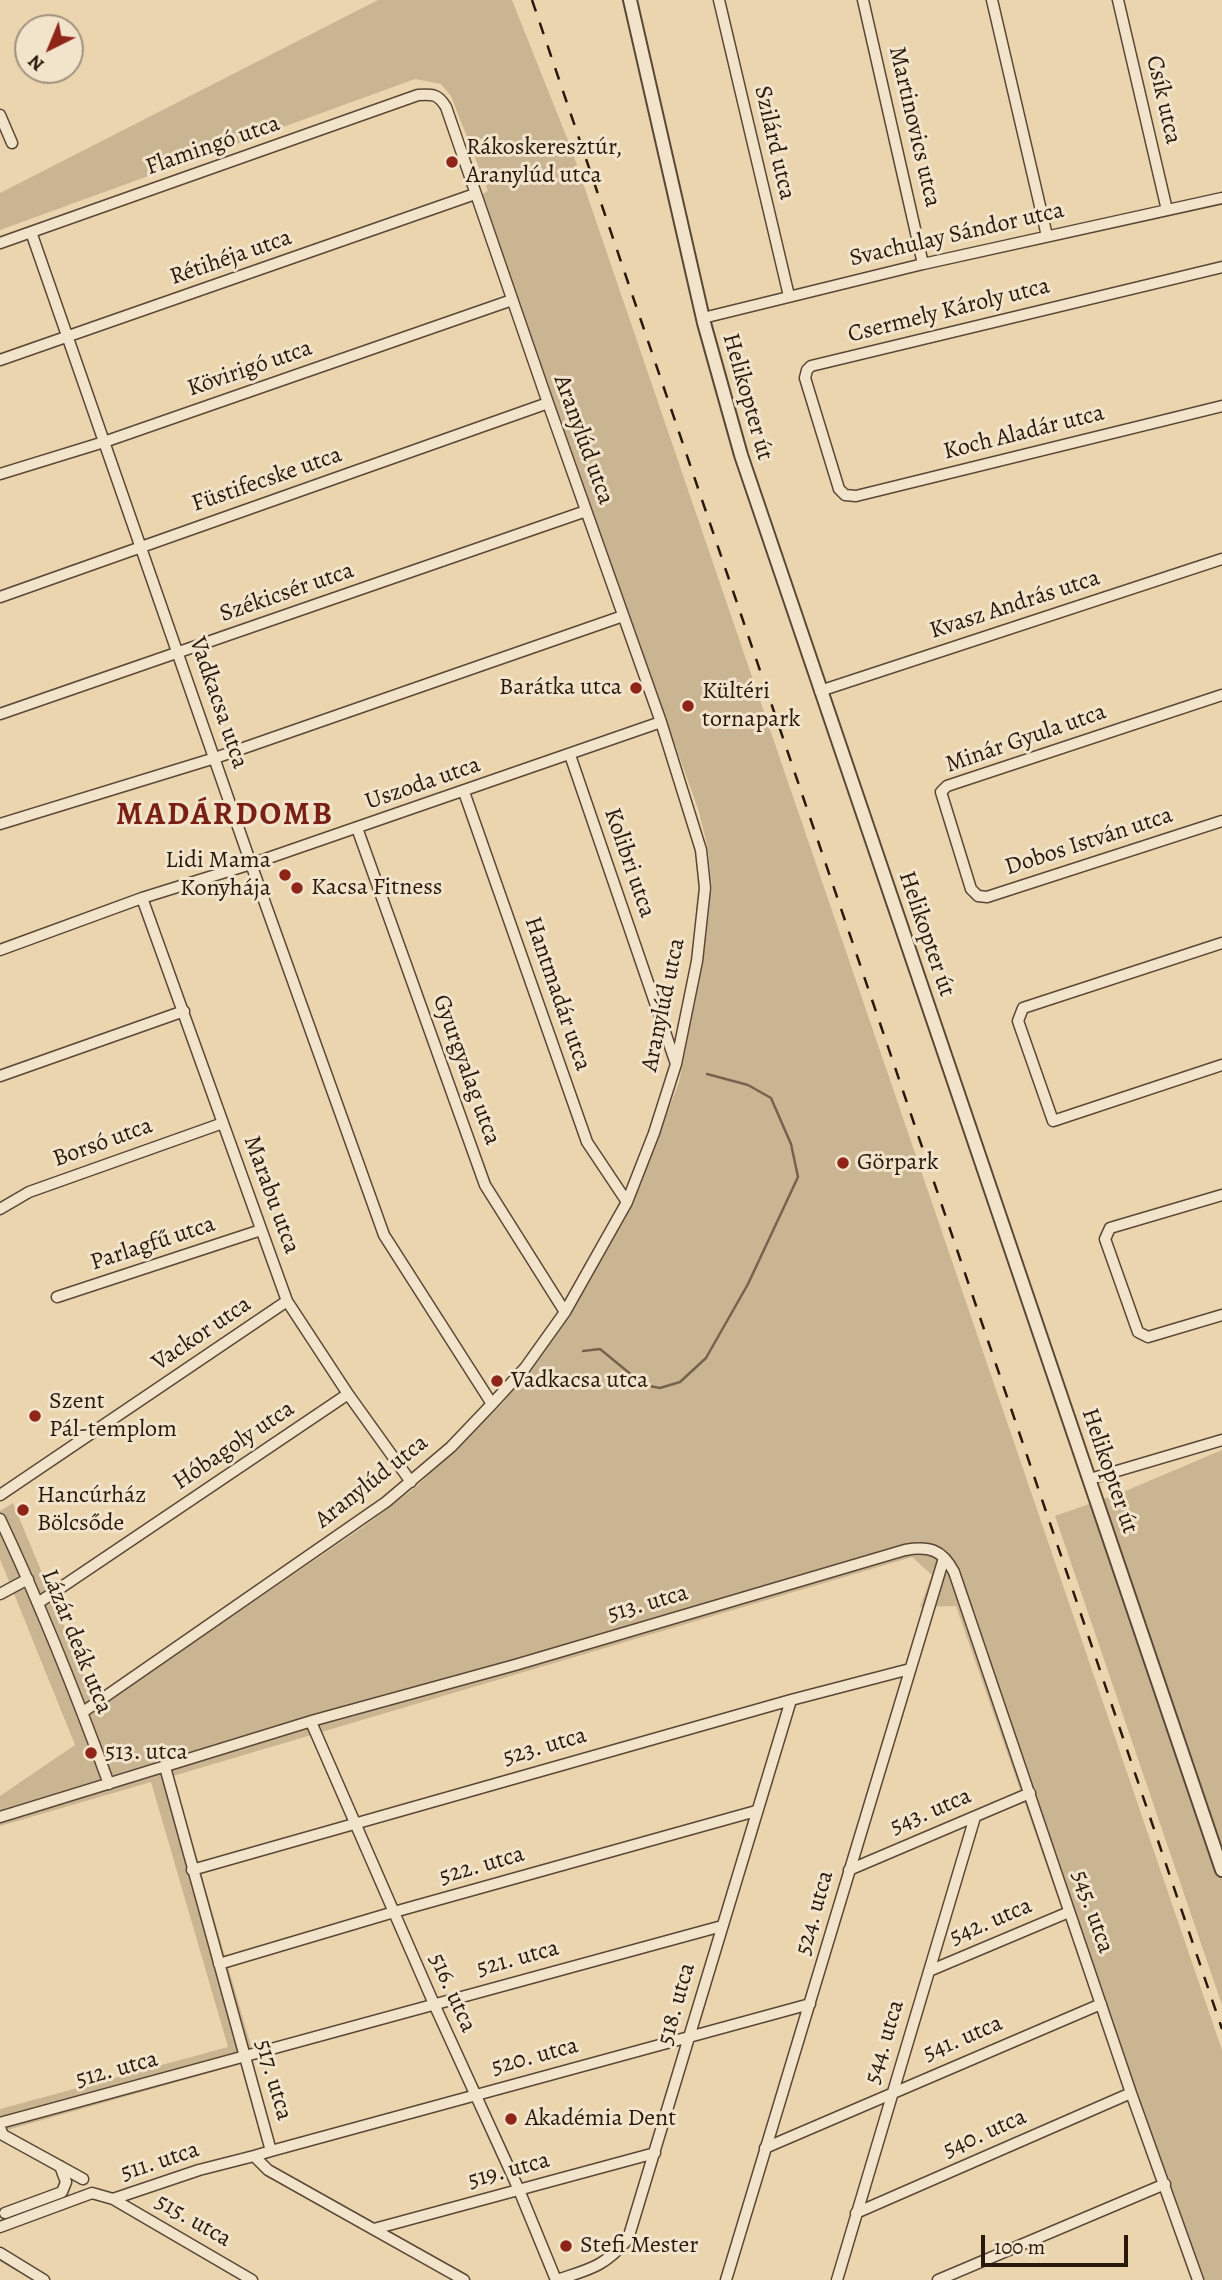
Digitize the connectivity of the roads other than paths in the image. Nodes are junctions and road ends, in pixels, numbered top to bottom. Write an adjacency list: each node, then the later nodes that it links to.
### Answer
1 (629, 0): 19 (street, Helikopter út)
2 (719, 0): 17 (street, Szilárd utca)
3 (863, 0): 15 (street, Martinovics utca)
4 (992, 0): 13 (street)
5 (1118, 0): 11 (street, Csík utca)
6 (440, 98): 9 (street, Aranylúd utca); 12 (street, Flamingó utca)
7 (0, 115): 8 (street)
8 (12, 144)
9 (475, 194): 18 (street, Aranylúd utca); 20 (street, Rétihéja utca)
10 (1222, 198): 11 (street, Svachulay Sándor utca)
11 (1167, 209): 13 (street, Svachulay Sándor utca)
12 (32, 232): 14 (street, Flamingó utca); 20 (street, Vadkacsa utca)
13 (1047, 236): 15 (street, Svachulay Sándor utca)
14 (0, 243)
15 (923, 264): 17 (street, Svachulay Sándor utca)
16 (1222, 267): 26 (street, Csermely Károly utca)
17 (789, 296): 19 (street, Svachulay Sándor utca)
18 (512, 300): 22 (street, Aranylúd utca); 24 (street, Kövirigó utca)
19 (703, 318): 33 (street, Helikopter út)
20 (68, 337): 21 (street, Rétihéja utca); 24 (street, Vadkacsa utca)
21 (0, 360)
22 (548, 403): 27 (street, Aranylúd utca); 28 (street, Füstifecske utca)
23 (1222, 406): 26 (street, Koch Aladár utca)
24 (104, 442): 25 (street, Kövirigó utca); 28 (street, Vadkacsa utca)
25 (0, 474)
26 (839, 489)
27 (586, 511): 31 (street, Aranylúd utca); 32 (street, Székicsér utca)
28 (141, 546): 30 (street, Füstifecske utca); 32 (street, Vadkacsa utca)
29 (1222, 559): 33 (street, Kvasz András utca)
30 (0, 597)
31 (623, 616): 36 (street, Aranylúd utca); 38 (street)
32 (178, 653): 35 (street, Székicsér utca); 38 (street, Vadkacsa utca)
33 (820, 691): 64 (street, Helikopter út)
34 (1222, 695): 44 (street, Minár Gyula utca)
35 (0, 714)
36 (661, 722): 37 (street, Uszoda utca); 49 (street, Aranylúd utca)
37 (570, 755): 39 (street, Uszoda utca); 49 (street, Kolibri utca)
38 (215, 758): 41 (street); 43 (street, Vadkacsa utca)
39 (464, 792): 42 (street, Uszoda utca); 54 (street, Hantmadár utca)
40 (1222, 821): 44 (street, Dobos István utca)
41 (0, 824)
42 (357, 828): 43 (street, Uszoda utca); 59 (street, Gyurgyalag utca)
43 (251, 864): 45 (street, Uszoda utca); 62 (street, Vadkacsa utca)
44 (971, 889)
45 (142, 898): 47 (street, Uszoda utca); 48 (street, Marabu utca)
46 (1222, 943): 50 (street)
47 (0, 950)
48 (184, 1011): 51 (street); 52 (street, Marabu utca)
49 (676, 1064): 54 (street, Aranylúd utca)
50 (1222, 1065)
51 (0, 1076)
52 (223, 1123): 55 (street, Borsó utca); 56 (street, Marabu utca)
53 (1222, 1195): 60 (street)
54 (627, 1202): 59 (street, Aranylúd utca)
55 (0, 1209)
56 (261, 1230): 57 (street, Parlagfű utca); 58 (street, Marabu utca)
57 (57, 1297)
58 (287, 1301): 61 (street, Marabu utca); 66 (street, Vackor utca)
59 (565, 1312): 62 (street, Aranylúd utca)
60 (1222, 1315)
61 (348, 1394): 65 (street, Marabu utca); 71 (street, Hóbagoly utca)
62 (492, 1404): 65 (street, Aranylúd utca)
63 (1222, 1440): 64 (street)
64 (1090, 1479): 85 (street, Helikopter út)
65 (411, 1482): 74 (street, Aranylúd utca)
66 (0, 1495)
67 (0, 1519): 69 (street, Lázár deák utca)
68 (944, 1558): 72 (street, 524. utca); 75 (street, 513. utca); 78 (street, 545. utca)
69 (28, 1579): 70 (street); 71 (street, Lázár deák utca)
70 (0, 1594)
71 (38, 1603): 74 (street, Lázár deák utca)
72 (910, 1669): 73 (street, 523. utca); 84 (street, 524. utca)
73 (791, 1700): 79 (street, 518. utca); 82 (street, 523. utca)
74 (83, 1712): 77 (street, Lázár deák utca)
75 (311, 1722): 76 (street, 513. utca); 82 (street, 516. utca)
76 (165, 1768): 77 (street, 513. utca); 83 (street, 517. utca)
77 (109, 1784): 80 (street, 513. utca)
78 (1030, 1793): 81 (street, 543. utca); 87 (street, 545. utca)
79 (756, 1811): 86 (street, 522. utca); 88 (street, 518. utca)
80 (0, 1817)
81 (975, 1817): 84 (street, 543. utca); 90 (street, 544. utca)
82 (355, 1822): 83 (street, 523. utca); 86 (street, 516. utca)
83 (192, 1870): 89 (street, 517. utca)
84 (849, 1870): 92 (street, 524. utca)
85 (1222, 1870)
86 (394, 1912): 89 (street, 522. utca); 91 (street, 516. utca)
87 (1069, 1912): 90 (street, 542. utca); 93 (street, 545. utca)
88 (722, 1926): 91 (street, 521. utca); 94 (street, 518. utca)
89 (219, 1964): 95 (street, 517. utca)
90 (929, 1971): 96 (street, 544. utca)
91 (433, 2004): 95 (street, 521. utca); 98 (street, 516. utca)
92 (810, 2004): 94 (street, 520. utca); 100 (street, 524. utca)
93 (1101, 2004): 96 (street, 541. utca); 97 (street, 545. utca)
94 (690, 2035): 98 (street, 520. utca); 102 (street, 518. utca)
95 (244, 2057): 99 (street, 512. utca); 101 (street, 517. utca)
96 (892, 2092): 100 (street, 541. utca); 110 (street, 544. utca)
97 (1131, 2094): 106 (street, 545. utca); 110 (street, 540. utca)
98 (475, 2095): 101 (street, 520. utca); 107 (street, 516. utca)
99 (0, 2125): 104 (street)
100 (765, 2148): 118 (street, 524. utca)
101 (271, 2151): 103 (street, 517. utca)
102 (656, 2153): 107 (street, 519. utca); 117 (street, 518. utca)
103 (254, 2156): 108 (street, 511. utca); 112 (street, 517. utca)
104 (60, 2166): 105 (street); 109 (street)
105 (83, 2179)
106 (1165, 2185): 120 (street); 121 (street, 545. utca)
107 (519, 2190): 112 (street, 519. utca); 117 (street, 516. utca)
108 (113, 2199): 111 (street, 511. utca); 115 (street, 515. utca)
109 (5, 2213)
110 (856, 2213): 119 (street, 544. utca)
111 (0, 2227)
112 (374, 2229): 116 (street, 517. utca)
113 (0, 2253): 114 (street)
114 (44, 2280)
115 (252, 2280)
116 (464, 2280)
117 (556, 2280)
118 (726, 2280)
119 (837, 2280)
120 (938, 2280)
121 (1197, 2280)

